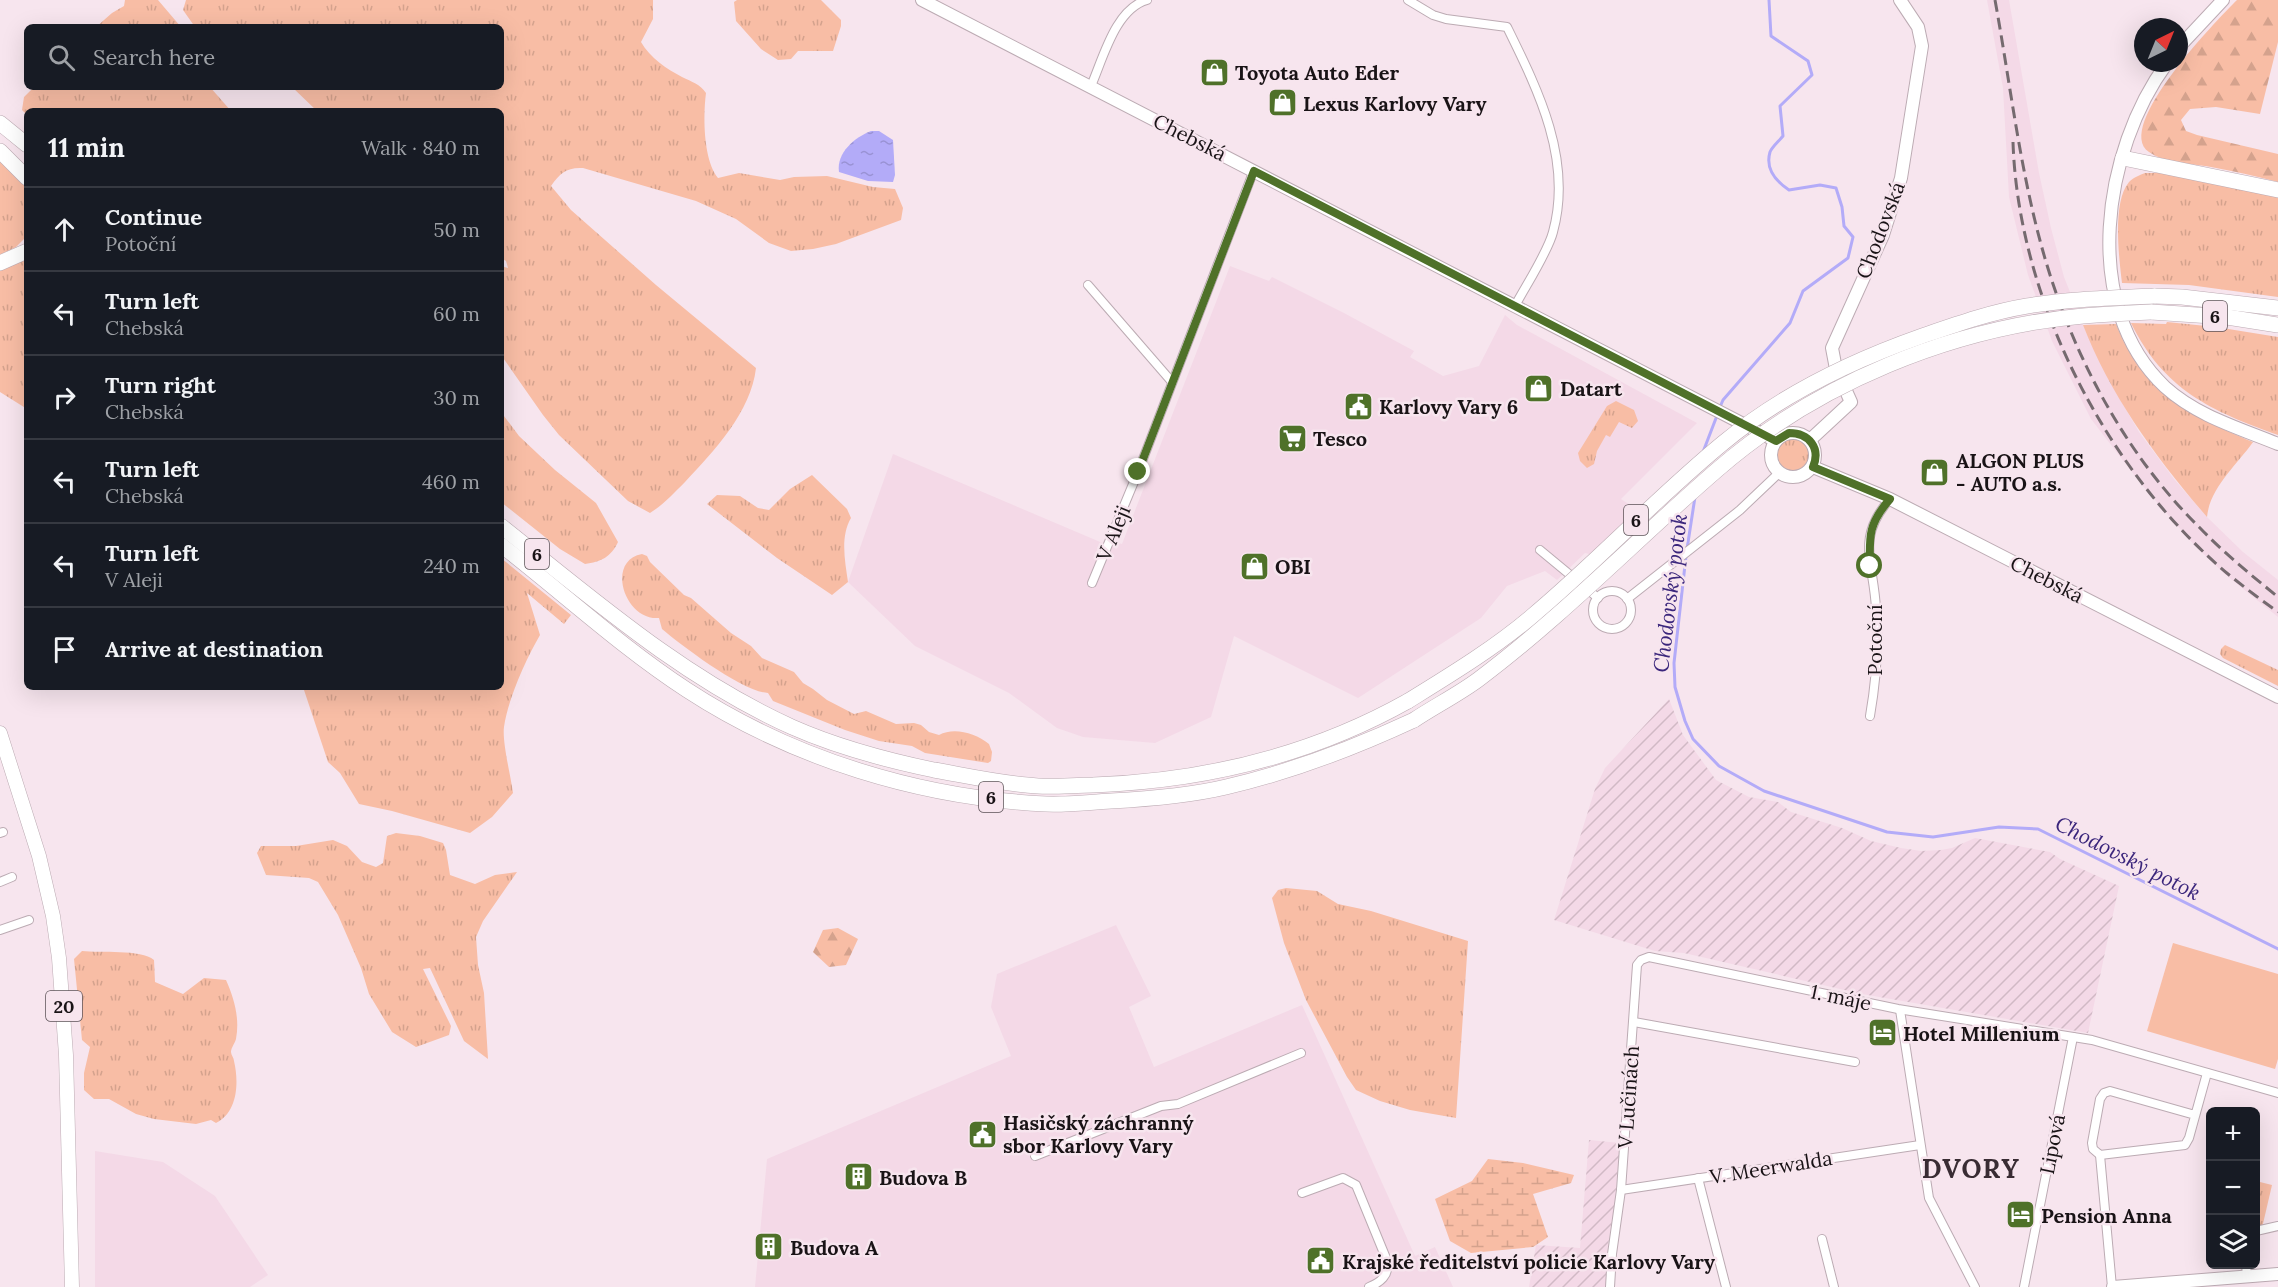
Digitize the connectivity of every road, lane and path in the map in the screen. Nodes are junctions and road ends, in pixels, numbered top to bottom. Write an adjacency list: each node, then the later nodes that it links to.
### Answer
1 (922, 0): 8 (street, Chebská)
2 (1146, 0): 8 (street)
3 (1408, 0): 22 (street)
4 (1900, 0): 26 (street, Chodovská)
5 (2223, 0): 6 (street)
6 (2188, 37)
7 (2162, 72): 13 (street)
8 (1091, 87): 15 (street, Chebská)
9 (0, 123): 10 (highway)
10 (24, 143)
11 (0, 144): 14 (highway)
12 (0, 151): 16 (highway)
13 (2123, 158): 17 (highway); 28 (street)
14 (24, 164)
15 (1254, 171): 22 (street, Chebská); 25 (street, V Aleji)
16 (24, 175)
17 (2278, 190)
18 (24, 245): 20 (highway)
19 (24, 252): 20 (highway)
20 (4, 261)
21 (1088, 285): 25 (street)
22 (1515, 306): 27 (street, Chebská)
23 (2278, 309): 32 (highway, 6, bridge)
24 (2278, 325): 33 (highway, 6, bridge)
25 (1172, 382): 35 (street, V Aleji)
26 (1810, 440): 27 (street); 29 (street)
27 (1776, 441): 30 (street)
28 (2278, 444)
29 (1813, 467): 30 (street); 31 (street, Chebská)
30 (1779, 473): 37 (street)
31 (1890, 499): 38 (street, Chebská); 39 (street, Potoční)
32 (504, 528)
33 (504, 547)
34 (1540, 550): 36 (street)
35 (1092, 583)
36 (1598, 598): 37 (street); 37 (street)
37 (1627, 598)
38 (2278, 697)
39 (1870, 716)
40 (0, 733): 64 (main road, 20)
41 (12, 878): 42 (street)
42 (0, 882)
43 (29, 920): 44 (street)
44 (0, 930)
45 (1900, 1010): 46 (street, 1. máje); 47 (street, 1. máje); 53 (street)
46 (1634, 1022): 49 (street, V Lučinách); 57 (street, V Lučinách)
47 (2073, 1037): 50 (street, 1. máje); 70 (street, Lipová)
48 (1301, 1053): 55 (street)
49 (1855, 1062)
50 (2207, 1073): 51 (street, 1. máje); 52 (street)
51 (2278, 1094)
52 (2195, 1115): 54 (street); 54 (street)
53 (1920, 1145): 56 (street, V. Meerwalda); 69 (street)
54 (2100, 1155): 71 (street)
55 (1035, 1156)
56 (1698, 1178): 57 (street, V. Meerwalda); 67 (street)
57 (1622, 1190): 66 (street, V Lučinách)
58 (1302, 1193): 65 (street)
59 (2278, 1226): 60 (street)
60 (2260, 1230)
61 (1822, 1239): 68 (street)
62 (2247, 1271): 63 (street); 71 (street)
63 (2278, 1274)
64 (72, 1287)
65 (1370, 1287)
66 (1610, 1287)
67 (1726, 1287)
68 (1834, 1287)
69 (1975, 1287)
70 (2024, 1287)
71 (2113, 1287)

